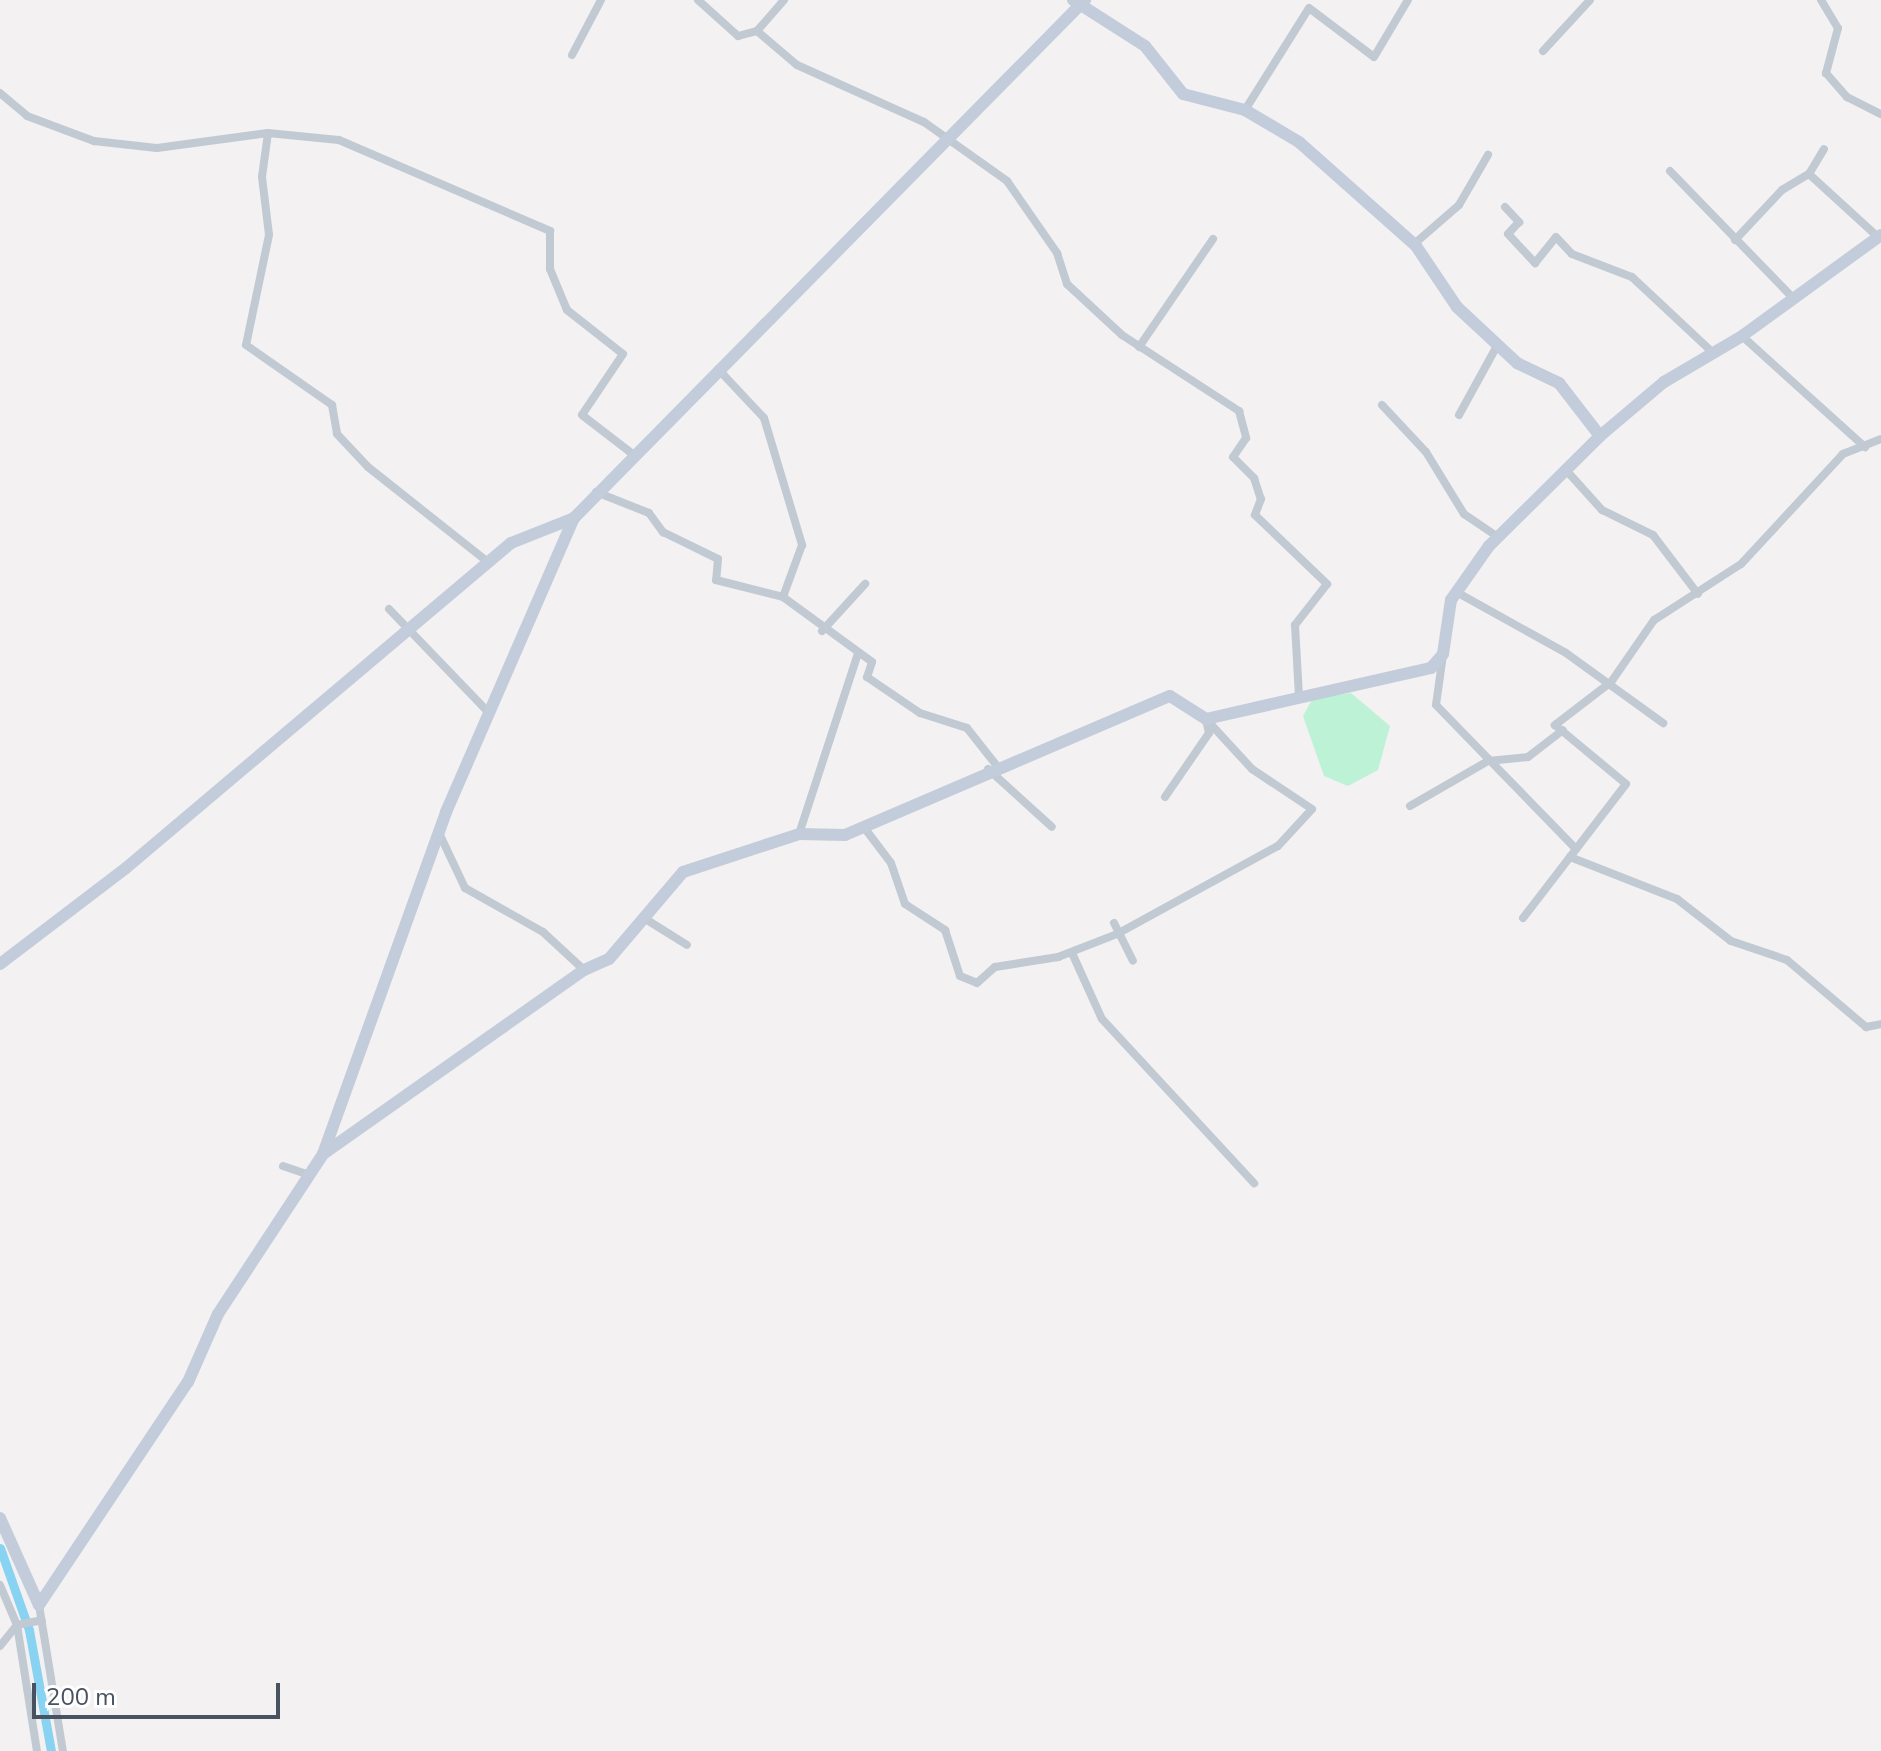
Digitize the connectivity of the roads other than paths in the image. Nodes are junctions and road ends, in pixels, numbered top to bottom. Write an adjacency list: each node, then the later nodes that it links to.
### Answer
1 (601, 0): 12 (street)
2 (698, 0): 9 (street)
3 (714, 0): 9 (street)
4 (784, 0): 10 (street)
5 (1408, 0): 14 (street)
6 (1590, 0): 11 (street)
7 (1821, 0): 15 (street)
8 (1079, 2): 14 (street); 17 (street)
9 (708, 8): 10 (street)
10 (757, 31): 17 (street)
11 (1543, 51)
12 (572, 55)
13 (0, 93): 16 (street)
14 (1245, 110): 26 (street)
15 (1881, 114)
16 (268, 133): 38 (street); 43 (street)
17 (950, 141): 30 (street); 32 (street)
18 (1824, 149): 21 (street)
19 (1488, 155): 26 (street)
20 (1670, 171): 25 (street)
21 (1809, 174): 23 (street); 25 (street)
22 (1505, 207): 31 (street)
23 (1880, 236): 27 (street)
24 (1213, 239): 30 (street)
25 (1735, 240): 27 (street)
26 (1413, 245): 29 (street)
27 (1793, 298): 28 (street)
28 (1742, 336): 31 (street); 37 (street)
29 (1498, 344): 34 (street); 35 (street)
30 (1139, 347): 54 (street)
31 (1710, 350): 35 (street)
32 (717, 369): 38 (street); 47 (street)
33 (1382, 405): 42 (street)
34 (1459, 415)
35 (1600, 436): 39 (street)
36 (1881, 439): 37 (street)
37 (1865, 447): 46 (street)
38 (634, 455): 40 (street)
39 (1566, 470): 42 (street); 46 (street)
40 (596, 491): 41 (street); 47 (street)
41 (574, 518): 43 (street); 55 (street)
42 (1498, 537): 45 (street)
43 (489, 563): 49 (street)
44 (865, 584): 50 (street)
45 (1460, 594): 52 (street); 53 (street)
46 (1698, 594): 53 (street)
47 (783, 597): 50 (street)
48 (389, 609): 49 (street)
49 (407, 631): 55 (street); 75 (street)
50 (822, 631): 51 (street)
51 (858, 654): 60 (street); 66 (street)
52 (1443, 654): 54 (street); 59 (street)
53 (1611, 682): 57 (street); 58 (street)
54 (1299, 696): 56 (street)
55 (489, 713): 65 (street)
56 (1206, 719): 60 (street); 61 (street); 71 (street)
57 (1663, 723)
58 (1563, 730): 59 (street); 67 (street)
59 (1488, 761): 62 (street); 67 (street)
60 (992, 767): 63 (street); 64 (street)
61 (1165, 797)
62 (1410, 806)
63 (863, 826): 66 (street); 73 (street)
64 (1052, 827)
65 (439, 833): 76 (street); 78 (street)
66 (799, 834): 69 (street)
67 (1573, 853): 68 (street); 77 (street)
68 (1523, 918)
69 (647, 920): 72 (street); 76 (street)
70 (1114, 923): 71 (street)
71 (1117, 934): 73 (street); 74 (street)
72 (687, 945)
73 (1072, 953): 81 (street)
74 (1133, 961)
75 (0, 964)
76 (584, 970): 78 (street)
77 (1881, 1024)
78 (323, 1154): 80 (street)
79 (283, 1166): 80 (street)
80 (306, 1174): 84 (street)
81 (1254, 1183)
82 (0, 1518): 84 (street)
83 (0, 1585): 86 (street)
84 (39, 1605): 85 (street)
85 (42, 1620): 86 (street); 89 (street)
86 (17, 1625): 87 (street); 88 (street)
87 (0, 1646)
88 (37, 1751)
89 (63, 1751)

